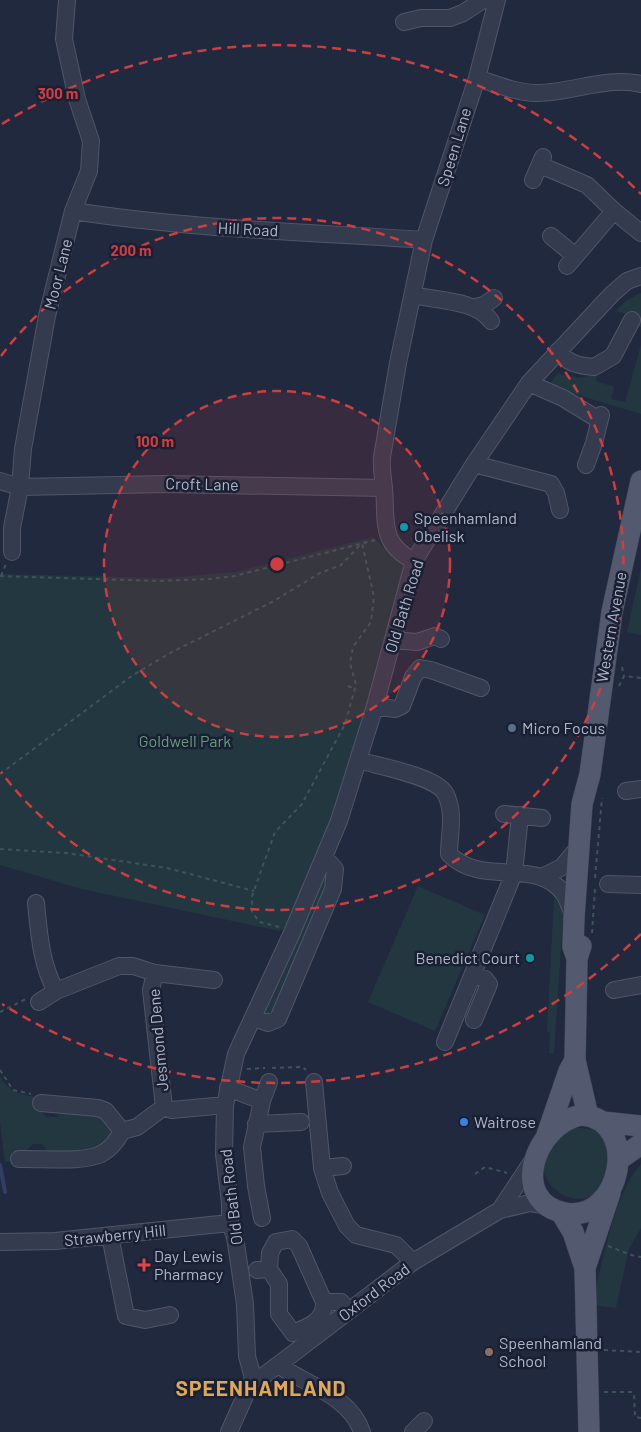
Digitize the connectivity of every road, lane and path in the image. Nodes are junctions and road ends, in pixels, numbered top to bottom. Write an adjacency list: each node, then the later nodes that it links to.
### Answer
1 (68, 0): 8 (street, Moor Lane)
2 (484, 0): 4 (street)
3 (497, 0): 5 (street, Speen Lane)
4 (404, 22)
5 (477, 78): 6 (street); 12 (street, Speen Lane)
6 (641, 84)
7 (533, 180): 9 (street)
8 (73, 211): 12 (street, Hill Road); 25 (street, Moor Lane)
9 (614, 211): 10 (street); 11 (street)
10 (641, 232)
11 (551, 236)
12 (424, 240): 14 (street, Speen Lane)
13 (641, 276): 19 (street, Old Bath Road)
14 (413, 295): 16 (street); 26 (street, Speen Lane)
15 (494, 298): 16 (street)
16 (476, 307): 18 (street)
17 (632, 320): 19 (street)
18 (491, 321)
19 (558, 351): 20 (street, Old Bath Road)
20 (529, 383): 21 (street, Old Bath Road); 22 (street)
21 (474, 464): 27 (street); 30 (street, Old Bath Road)
22 (586, 465)
23 (0, 481): 25 (street, Croft Lane)
24 (641, 481): 42 (main road, Western Avenue)
25 (20, 487): 26 (street, Croft Lane); 29 (street, Moor Lane)
26 (384, 488): 30 (street, Speen Lane)
27 (560, 510)
28 (362, 543): 31 (path); 38 (path); 41 (path)
29 (12, 552)
30 (414, 561): 33 (street, Old Bath Road)
31 (0, 576)
32 (441, 639): 33 (street)
33 (393, 640): 39 (street, Old Bath Road)
34 (641, 678): 37 (path)
35 (348, 686): 38 (path)
36 (481, 688): 39 (street)
37 (618, 688)
38 (355, 689): 52 (path)
39 (375, 706): 40 (street, Old Bath Road)
40 (358, 760): 47 (street, Old Bath Road); 48 (street)
41 (0, 774)
42 (590, 774): 46 (main road, Western Avenue); 57 (main road, Western Avenue)
43 (602, 794): 56 (path)
44 (542, 818): 48 (street)
45 (0, 849): 52 (path)
46 (577, 849): 49 (street); 54 (main road, Western Avenue)
47 (324, 857): 55 (street, Old Bath Road); 66 (street)
48 (514, 873): 49 (street); 59 (street)
49 (544, 876): 54 (street)
50 (641, 885): 51 (street)
51 (618, 889)
52 (254, 891): 55 (path)
53 (36, 903): 63 (street)
54 (574, 917): 57 (main road, Western Avenue)
55 (293, 931): 66 (street, Old Bath Road)
56 (592, 938)
57 (577, 958): 69 (main road, Western Avenue)
58 (155, 972): 60 (street); 63 (street); 77 (street, Jesmond Dene)
59 (473, 974): 67 (street); 68 (street)
60 (205, 975)
61 (641, 985): 62 (street)
62 (614, 990)
63 (56, 992): 64 (street)
64 (40, 1002): 65 (path)
65 (0, 1012)
66 (253, 1018): 73 (street, Old Bath Road)
67 (474, 1020)
68 (446, 1042)
69 (574, 1060): 78 (main road, Western Avenue); 83 (main road, Western Avenue)
70 (0, 1070): 76 (path)
71 (269, 1082): 74 (street)
72 (314, 1082): 89 (street)
73 (228, 1088): 74 (street); 75 (street, Old Bath Road)
74 (262, 1100): 80 (street)
75 (226, 1105): 77 (street); 96 (street, Old Bath Road)
76 (48, 1107): 82 (street)
77 (164, 1107): 82 (street)
78 (595, 1119): 81 (main road); 83 (main road); 85 (main road)
79 (300, 1122): 80 (street)
80 (256, 1124): 95 (street)
81 (641, 1126)
82 (122, 1131): 86 (street)
83 (547, 1135): 87 (main road)
84 (641, 1144): 85 (main road)
85 (621, 1158): 92 (main road)
86 (19, 1159)
87 (533, 1160): 93 (main road); 94 (street, Oxford Road)
88 (343, 1166): 89 (street)
89 (322, 1168): 102 (street)
90 (506, 1168): 91 (path)
91 (475, 1174)
92 (610, 1191): 93 (main road); 103 (main road)
93 (555, 1209): 94 (street, Oxford Road); 103 (main road)
94 (500, 1210): 102 (street, Oxford Road)
95 (262, 1218)
96 (230, 1223): 97 (street, Strawberry Hill); 110 (street, Old Bath Road)
97 (110, 1236): 99 (street, Strawberry Hill); 106 (street)
98 (309, 1240): 105 (street)
99 (0, 1242)
100 (606, 1245): 101 (path)
101 (641, 1257)
102 (413, 1262): 105 (street, Oxford Road)
103 (585, 1268): 115 (main road)
104 (324, 1302): 104 (street); 105 (street)
105 (345, 1306): 109 (street, Oxford Road)
106 (170, 1315)
107 (599, 1350): 108 (path)
108 (641, 1352)
109 (278, 1365): 110 (street, Oxford Road); 114 (street)
110 (252, 1378): 113 (street)
111 (600, 1392): 112 (path)
112 (641, 1418)
113 (229, 1432)
114 (363, 1432)
115 (589, 1432)

